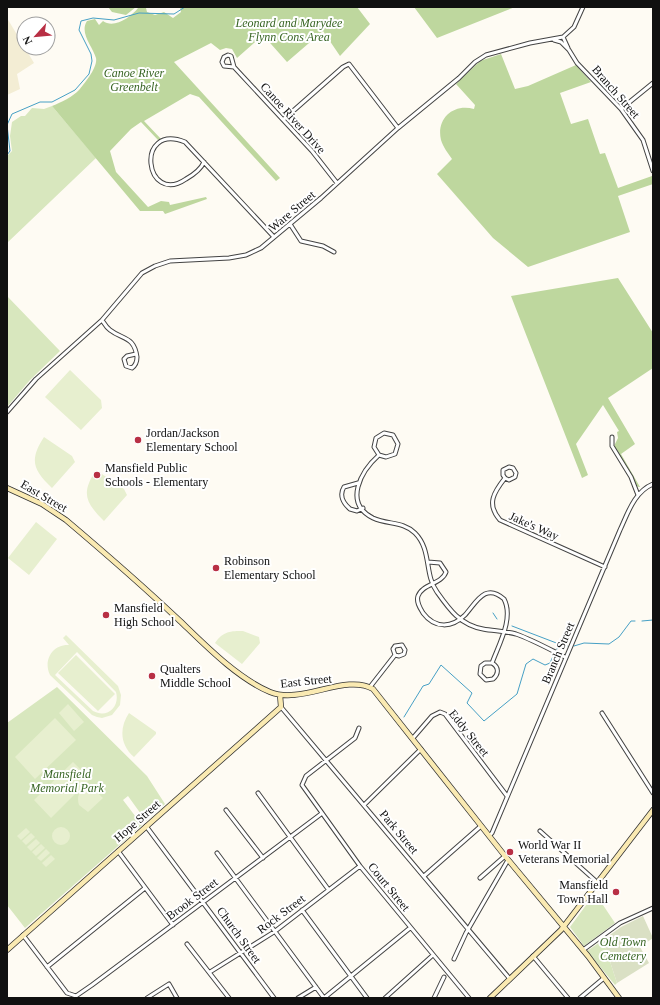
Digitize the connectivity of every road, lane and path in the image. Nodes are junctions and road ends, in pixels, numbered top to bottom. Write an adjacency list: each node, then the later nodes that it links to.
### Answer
1 (583, 7): 2 (street)
2 (563, 37): 3 (street, Ware Street); 4 (street, Branch Street)
3 (552, 40): 4 (street, Branch Street); 9 (street, Ware Street)
4 (569, 50): 7 (street, Branch Street)
5 (234, 67): 5 (street, Canoe River Drive); 8 (street, Canoe River Drive)
6 (653, 83): 7 (street)
7 (621, 109): 11 (street, Branch Street)
8 (284, 119): 9 (street); 12 (street, Canoe River Drive)
9 (398, 128): 12 (street, Ware Street)
10 (204, 162): 10 (street); 14 (street)
11 (653, 171)
12 (337, 183): 13 (street, Ware Street)
13 (290, 224): 14 (street, Ware Street); 15 (street)
14 (274, 237): 16 (street, Ware Street)
15 (334, 252)
16 (102, 320): 17 (street); 18 (street, Ware Street)
17 (136, 354): 17 (street)
18 (7, 412)
19 (612, 437): 25 (street)
20 (379, 455): 20 (street); 22 (street)
21 (505, 478): 21 (street, Jake's Way); 28 (street, Jake's Way)
22 (358, 483): 26 (street); 26 (street)
23 (653, 484): 25 (street, Branch Street)
24 (7, 488): 36 (main road, East Street)
25 (638, 495): 28 (street, Branch Street)
26 (363, 508): 27 (street)
27 (428, 562): 29 (street); 29 (street)
28 (605, 567): 33 (street, Branch Street)
29 (432, 585): 30 (street); 30 (street)
30 (458, 619): 31 (street); 31 (street)
31 (504, 632): 33 (street); 34 (street)
32 (395, 655): 32 (street); 35 (street)
33 (566, 657): 45 (street, Branch Street)
34 (492, 663): 34 (street)
35 (370, 687): 36 (main road, East Street); 40 (main road)
36 (280, 695): 37 (main road)
37 (280, 707): 42 (street, Park Street); 50 (main road, Hope Street)
38 (602, 713): 44 (street)
39 (358, 728): 42 (street)
40 (413, 738): 41 (main road); 45 (street, Eddy Street)
41 (421, 749): 46 (street); 51 (main road)
42 (327, 761): 46 (street, Park Street); 49 (street, Court Street)
43 (258, 793): 54 (street)
44 (653, 793)
45 (507, 796): 53 (street, Branch Street)
46 (364, 805): 60 (street, Park Street)
47 (226, 810): 57 (street)
48 (653, 810): 63 (main road)
49 (321, 814): 54 (street, Brook Street); 59 (street, Court Street)
50 (146, 826): 55 (main road, Hope Street); 66 (street, Church Street)
51 (481, 826): 53 (main road); 60 (street)
52 (540, 831): 63 (street)
53 (489, 836): 58 (main road)
54 (291, 837): 57 (street, Brook Street); 65 (street)
55 (118, 851): 64 (street); 74 (main road, Hope Street)
56 (216, 853): 62 (street)
57 (263, 858): 62 (street, Brook Street)
58 (506, 858): 61 (street); 70 (main road); 72 (street)
59 (360, 866): 65 (street, Rock Street); 71 (street, Court Street)
60 (424, 876): 72 (street, Park Street)
61 (480, 878)
62 (235, 879): 66 (street, Brook Street); 73 (street)
63 (598, 883): 70 (main road)
64 (145, 888): 69 (street); 82 (street)
65 (328, 889): 68 (street, Rock Street)
66 (203, 902): 69 (street, Brook Street); 78 (street, Church Street)
67 (653, 908): 77 (street)
68 (302, 910): 73 (street, Rock Street); 84 (street)
69 (173, 925): 82 (street, Brook Street)
70 (563, 927): 77 (main road); 80 (main road)
71 (410, 928): 79 (street, Court Street); 84 (street)
72 (469, 930): 81 (street); 87 (street, Park Street)
73 (274, 932): 78 (street, Rock Street); 88 (street)
74 (24, 935): 76 (main road, Hope Street); 82 (street)
75 (187, 944): 83 (street)
76 (7, 950)
77 (583, 950): 86 (main road)
78 (241, 953): 83 (street, Rock Street); 92 (street, Church Street)
79 (433, 955): 96 (street); 98 (street, Court Street)
80 (533, 956): 87 (main road); 100 (street)
81 (454, 959)
82 (47, 967)
83 (210, 972): 91 (street)
84 (351, 977): 94 (street); 95 (street)
85 (444, 977): 97 (street)
86 (604, 978): 101 (street); 102 (main road)
87 (510, 979): 99 (main road)
88 (316, 987): 93 (street); 94 (street)
89 (147, 998): 90 (street)
90 (178, 998)
91 (229, 998)
92 (274, 998)
93 (298, 998)
94 (324, 998)
95 (367, 998)
96 (385, 998)
97 (434, 998)
98 (469, 998)
99 (490, 998)
100 (568, 998)
101 (580, 998)
102 (618, 998)

